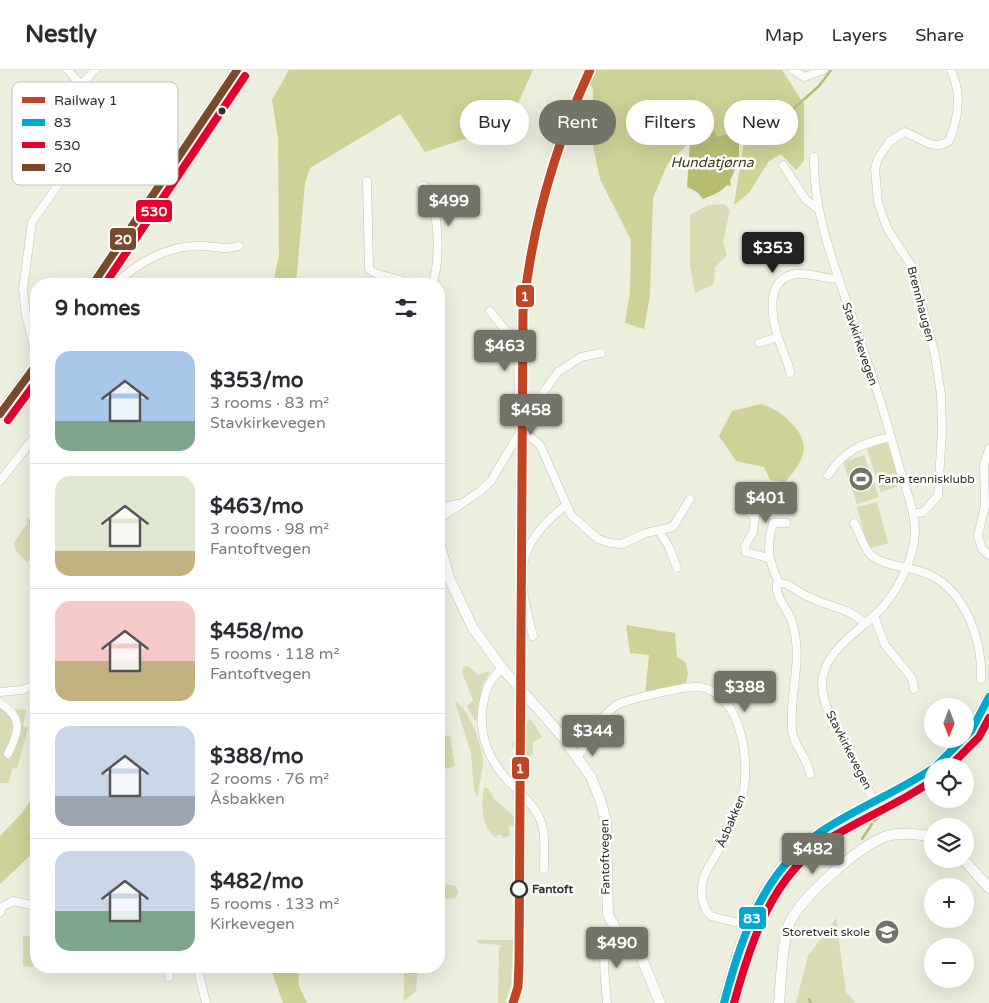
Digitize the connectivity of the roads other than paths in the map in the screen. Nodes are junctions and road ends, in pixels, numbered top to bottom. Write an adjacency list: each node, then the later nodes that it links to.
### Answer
1 (68, 70): 7 (street)
2 (96, 70): 8 (street)
3 (237, 70): 10 (main road)
4 (793, 70): 5 (street)
5 (823, 70)
6 (951, 70): 44 (street, Brennhaugen)
7 (78, 82)
8 (84, 82)
9 (814, 157): 16 (street, Stavkirkevegen)
10 (178, 160)
11 (783, 165): 16 (street)
12 (367, 181): 20 (street)
13 (58, 185): 24 (street)
14 (161, 185): 18 (main road)
15 (422, 186): 21 (street)
16 (817, 208): 22 (street, Stavkirkevegen)
17 (239, 246): 19 (street)
18 (97, 278)
19 (121, 278)
20 (398, 278)
21 (434, 278)
22 (838, 279): 25 (street); 33 (street, Stavkirkevegen)
23 (490, 311): 31 (street)
24 (30, 331)
25 (778, 337): 26 (street); 29 (street)
26 (759, 343)
27 (601, 353): 31 (street)
28 (30, 373): 30 (main road)
29 (790, 373)
30 (0, 414)
31 (529, 418): 32 (street)
32 (522, 430): 39 (street); 41 (street)
33 (892, 437): 36 (street); 44 (street, Stavkirkevegen)
34 (30, 443): 37 (street)
35 (989, 450): 48 (street)
36 (828, 475)
37 (0, 481)
38 (690, 499): 47 (street)
39 (458, 504): 42 (street); 43 (street)
40 (741, 504): 49 (street)
41 (566, 505): 47 (street); 56 (street)
42 (445, 507)
43 (445, 514)
44 (913, 514): 51 (street, Stavkirkevegen)
45 (786, 522): 49 (street)
46 (854, 522): 51 (street)
47 (659, 531): 52 (street)
48 (989, 556)
49 (768, 558): 53 (street)
50 (445, 563): 57 (street, Fantoftvegen)
51 (907, 566): 54 (street, Stavkirkevegen); 58 (street)
52 (676, 568)
53 (779, 583): 55 (street); 67 (street)
54 (874, 616): 55 (street, Stavkirkevegen); 60 (street)
55 (864, 624): 69 (street, Stavkirkevegen)
56 (532, 636)
57 (502, 668): 65 (street, Fantoftvegen); 72 (street)
58 (981, 679)
59 (30, 687): 61 (street)
60 (914, 688)
61 (0, 692)
62 (989, 696): 66 (main road)
63 (0, 704): 64 (street)
64 (8, 754)
65 (578, 757): 77 (street, Åsbakken); 78 (street, Fantoftvegen)
66 (944, 758)
67 (810, 774)
68 (924, 775): 69 (main road)
69 (875, 802): 70 (main road)
70 (835, 825): 85 (main road); 86 (main road)
71 (924, 836): 87 (street)
72 (544, 868)
73 (971, 868): 74 (street)
74 (989, 888)
75 (30, 905): 76 (street)
76 (0, 913)
77 (734, 922)
78 (617, 931): 83 (street); 84 (street, Fantoftvegen)
79 (168, 973): 81 (street)
80 (199, 973): 82 (street)
81 (169, 976)
82 (206, 1003)
83 (606, 1003)
84 (660, 1003)
85 (724, 1003)
86 (733, 1003)
87 (779, 1003)

